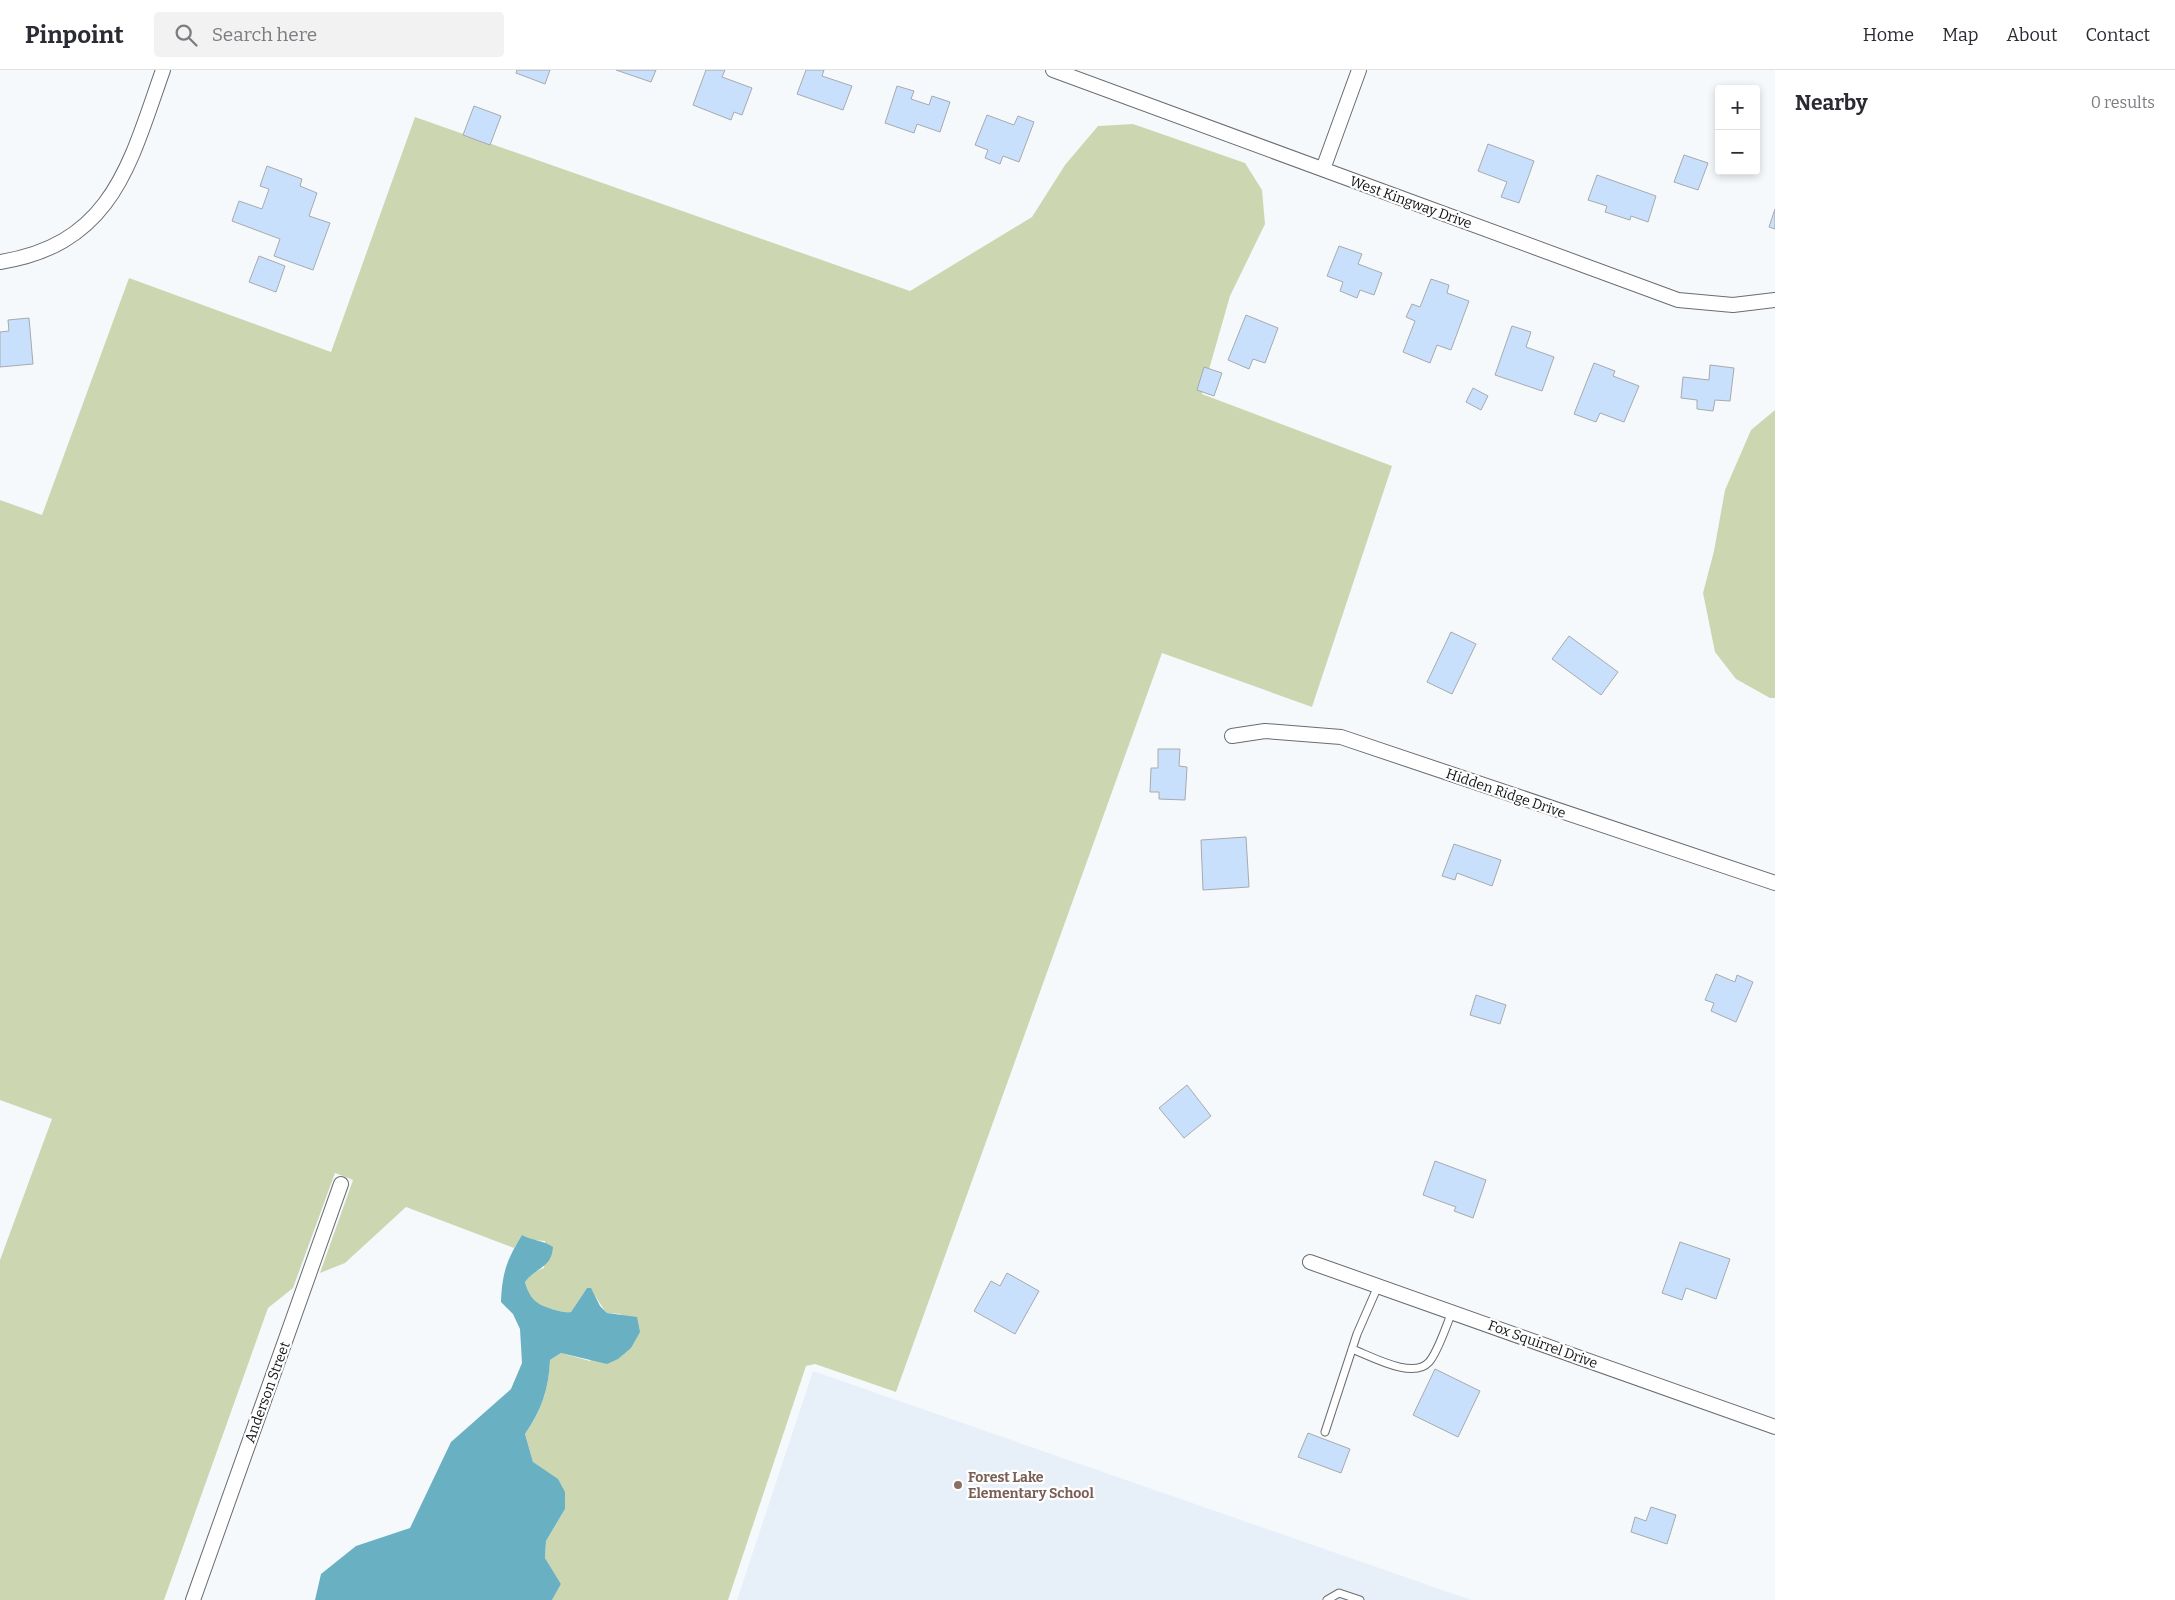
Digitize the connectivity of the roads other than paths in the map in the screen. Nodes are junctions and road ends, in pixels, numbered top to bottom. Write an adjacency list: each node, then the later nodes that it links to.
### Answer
1 (163, 70): 5 (street)
2 (1053, 70): 4 (street, West Kingway Drive)
3 (1359, 70): 4 (street)
4 (1323, 170): 6 (street, West Kingway Drive)
5 (0, 262)
6 (1775, 300)
7 (1232, 736): 8 (street, Hidden Ridge Drive)
8 (1775, 883)
9 (341, 1184): 16 (street, Anderson Street)
10 (1310, 1262): 11 (street, Fox Squirrel Drive)
11 (1378, 1286): 12 (street, Fox Squirrel Drive); 13 (lane)
12 (1452, 1312): 13 (lane); 14 (street, Fox Squirrel Drive)
13 (1352, 1349): 15 (lane)
14 (1775, 1427)
15 (1325, 1432)
16 (193, 1600)
17 (1327, 1600): 18 (lane)
18 (1360, 1600)

